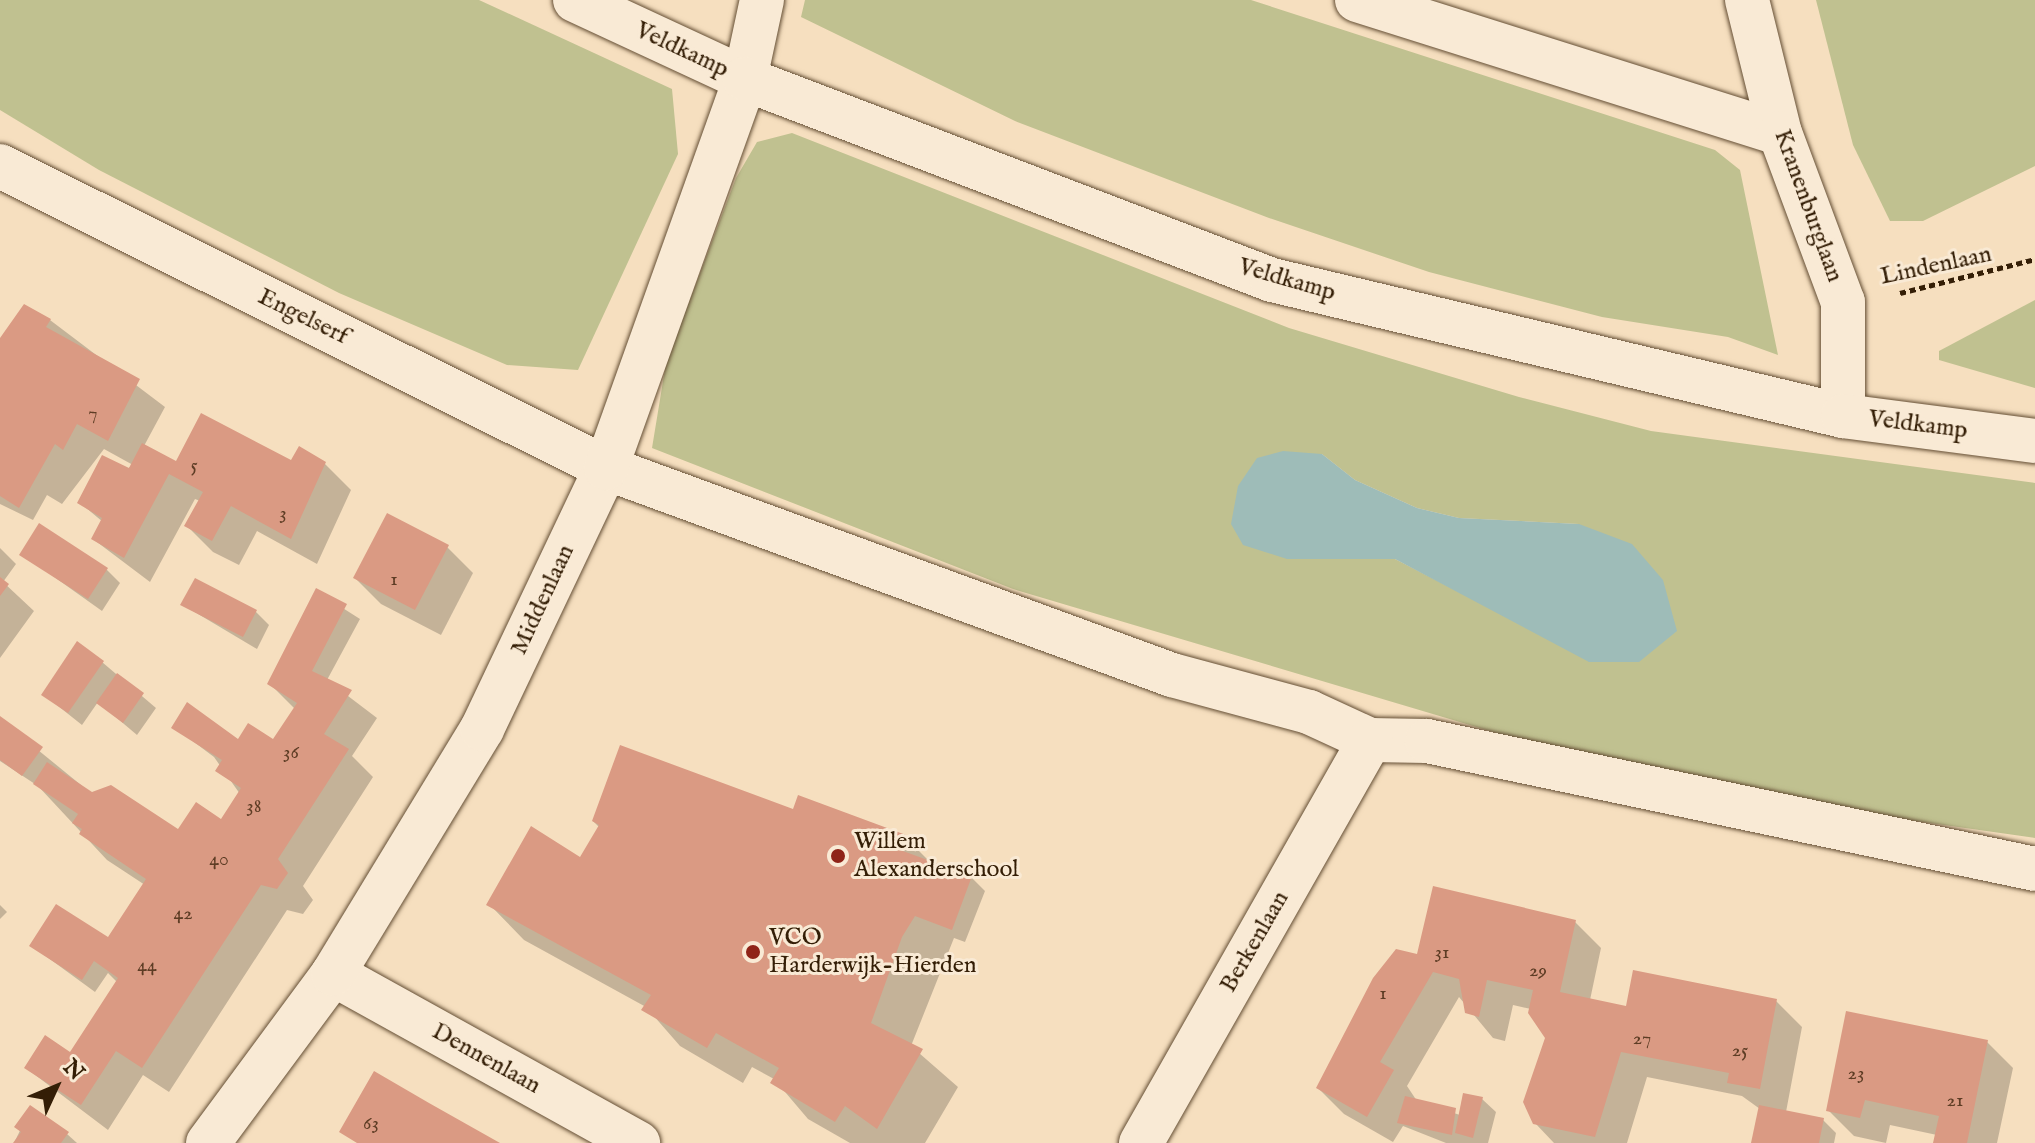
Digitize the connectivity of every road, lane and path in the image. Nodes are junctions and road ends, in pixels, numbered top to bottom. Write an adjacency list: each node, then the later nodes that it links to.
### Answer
1 (575, 0): 5 (street, Veldkamp)
2 (762, 0): 5 (street, Middenlaan)
3 (1357, 0): 6 (street)
4 (1747, 0): 6 (street, Kranenburglaan)
5 (745, 79): 10 (street, Veldkamp); 12 (street, Middenlaan)
6 (1780, 133): 9 (street, Kranenburglaan)
7 (0, 167): 12 (street, Engelserf)
8 (2035, 259): 9 (path, Lindenlaan)
9 (1843, 302): 10 (street, Kranenburglaan)
10 (1843, 416): 11 (street, Veldkamp)
11 (2035, 441)
12 (606, 468): 13 (street); 15 (street, Middenlaan)
13 (1370, 740): 14 (street); 18 (street, Berkenlaan)
14 (2035, 869)
15 (333, 974): 16 (street, Middenlaan); 17 (street, Dennenlaan)
16 (208, 1143)
17 (638, 1143)
18 (1141, 1143)

